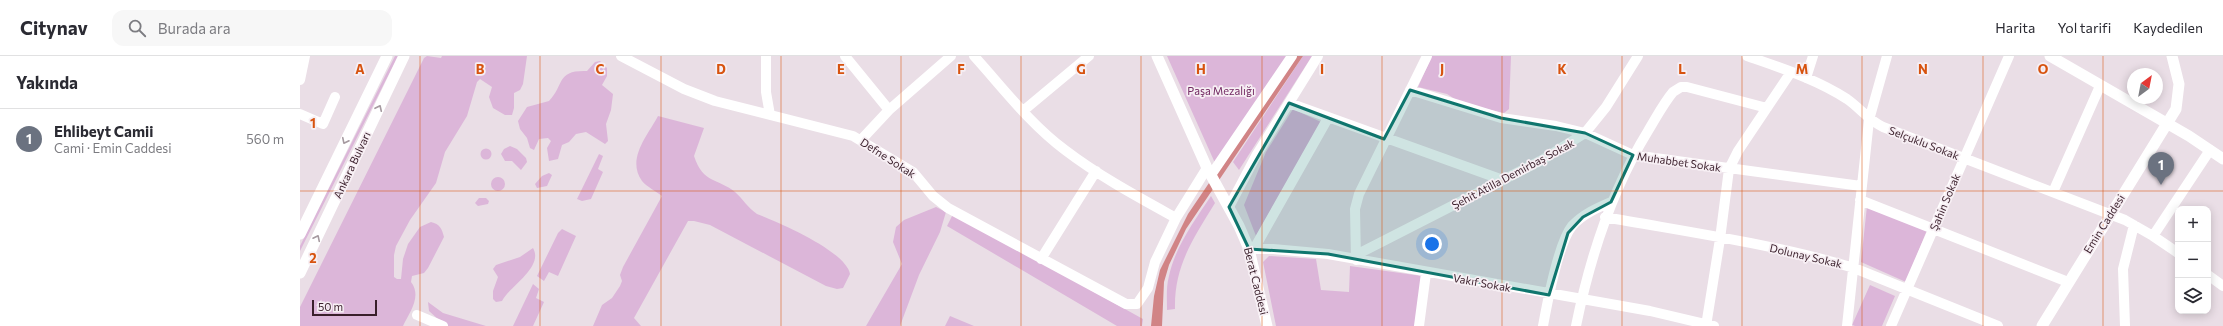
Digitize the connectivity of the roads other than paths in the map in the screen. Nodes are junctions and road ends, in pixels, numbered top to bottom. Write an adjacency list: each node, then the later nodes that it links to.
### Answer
1 (305, 56): 22 (street)
2 (386, 56): 56 (main road, Ankara Bulvarı, one-way to 56)
3 (404, 56): 66 (main road, Ankara Bulvarı, one-way to 3)
4 (621, 56): 32 (street, Defne Sokak)
5 (766, 56): 32 (street)
6 (845, 56): 29 (street)
7 (951, 56): 29 (street)
8 (974, 56): 30 (street)
9 (1089, 56): 30 (street)
10 (1157, 56): 45 (main road)
11 (1292, 56): 45 (street)
12 (1318, 56): 27 (street)
13 (1427, 56): 25 (street)
14 (1638, 56): 36 (street, Şehit Atilla Demirbaş Sokak)
15 (1748, 56): 21 (street, Selçuklu Sokak)
16 (1813, 56): 23 (street)
17 (1887, 56): 34 (street)
18 (2009, 56): 41 (street, Şahin Sokak)
19 (2050, 56): 24 (main road)
20 (2172, 56): 35 (main road, Emin Caddesi)
21 (1791, 72): 23 (street, Selçuklu Sokak); 28 (street)
22 (301, 74)
23 (1806, 78): 34 (street, Selçuklu Sokak)
24 (2100, 86): 35 (main road); 48 (street)
25 (1410, 90): 36 (street, Muhabbet Sokak); 37 (street)
26 (335, 97): 31 (street)
27 (1289, 103): 33 (street); 51 (street)
28 (1767, 108): 40 (street); 43 (street)
29 (889, 110): 38 (street)
30 (1023, 112): 44 (street)
31 (300, 114)
32 (770, 115): 38 (street, Defne Sokak)
33 (1328, 118): 37 (street); 60 (street)
34 (1869, 120): 41 (street, Selçuklu Sokak); 47 (street)
35 (2169, 124): 39 (main road); 52 (main road, Emin Caddesi)
36 (1585, 133): 40 (street, Muhabbet Sokak); 46 (street, Şehit Atilla Demirbaş Sokak)
37 (1384, 139): 46 (street); 62 (street)
38 (861, 140): 63 (street, Defne Sokak)
39 (2210, 150): 42 (main road); 58 (street)
40 (1633, 155): 43 (street, Muhabbet Sokak); 50 (street)
41 (1964, 158): 48 (street, Selçuklu Sokak); 57 (street, Şahin Sokak)
42 (2223, 159)
43 (1729, 169): 47 (street, Muhabbet Sokak); 59 (street)
44 (1096, 171): 53 (street); 63 (street)
45 (1209, 171): 51 (main road, Berat Caddesi); 53 (street)
46 (1503, 180): 62 (street, Şehit Atilla Demirbaş Sokak)
47 (1861, 186): 49 (street)
48 (2053, 192): 52 (street, Selçuklu Sokak)
49 (1860, 200): 57 (street); 64 (street)
50 (1611, 202): 54 (street); 71 (street)
51 (1229, 207): 60 (main road, Berat Caddesi)
52 (2110, 214): 55 (street, Selçuklu Sokak); 68 (main road, Emin Caddesi)
53 (1176, 218): 63 (street, Defne Sokak)
54 (1605, 218): 59 (street, Dolunay Sokak); 72 (street)
55 (2134, 225): 58 (street, Selçuklu Sokak); 84 (street)
56 (302, 226)
57 (1934, 229): 68 (street); 70 (street, Şahin Sokak)
58 (2153, 236): 61 (street, Selçuklu Sokak)
59 (1720, 239): 64 (street, Dolunay Sokak); 74 (street)
60 (1252, 249): 62 (street, Vakıf Sokak); 76 (main road, Berat Caddesi)
61 (2175, 252)
62 (1356, 257): 65 (street, Vakıf Sokak)
63 (1041, 259)
64 (1854, 268): 70 (street, Dolunay Sokak); 80 (street)
65 (1426, 272): 71 (street, Vakıf Sokak); 77 (street)
66 (300, 273)
67 (2211, 277): 69 (street)
68 (2068, 282): 83 (main road, Emin Caddesi)
69 (2223, 286)
70 (1907, 290): 81 (street, Şahin Sokak); 82 (street, Dolunay Sokak)
71 (1549, 295): 72 (street, Vakıf Sokak); 78 (street)
72 (1581, 300): 74 (street, Vakıf Sokak); 79 (street)
73 (417, 315): 75 (street)
74 (1708, 325)
75 (443, 326)
76 (1267, 326)
77 (1419, 326)
78 (1543, 326)
79 (1576, 326)
80 (1847, 326)
81 (1891, 326)
82 (1998, 326)
83 (2042, 326)
84 (2125, 326)

